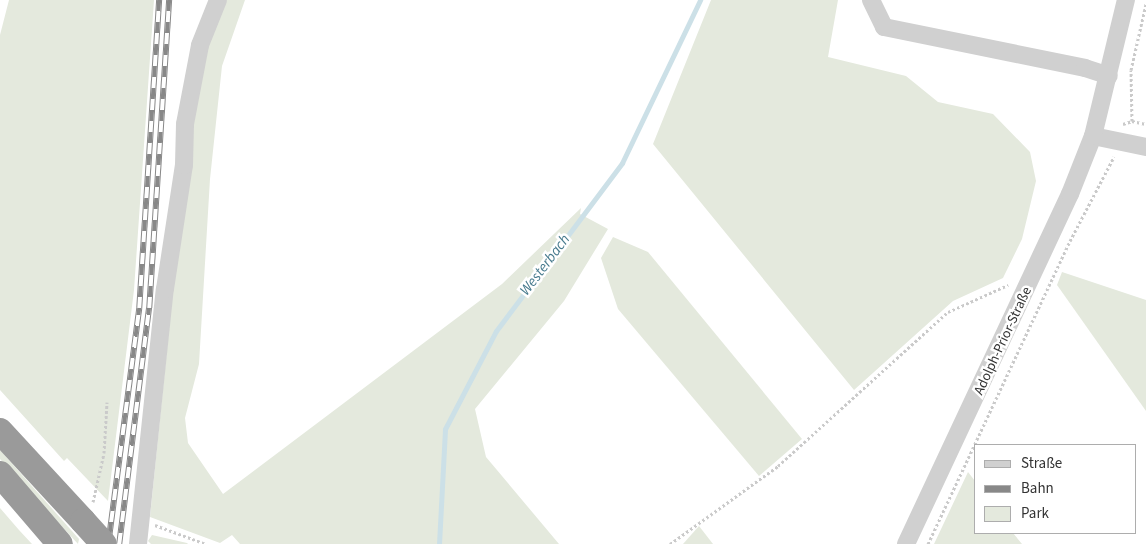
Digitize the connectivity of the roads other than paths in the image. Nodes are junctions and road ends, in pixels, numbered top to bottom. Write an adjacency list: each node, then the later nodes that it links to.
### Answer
1 (218, 0): 11 (street)
2 (871, 0): 4 (street)
3 (1126, 0): 4 (street, Adolph-Prior-Straße)
4 (1109, 76): 5 (street, Adolph-Prior-Straße)
5 (1093, 136): 6 (street); 12 (street, Adolph-Prior-Straße)
6 (1146, 147)
7 (0, 431): 10 (highway, bridge)
8 (0, 474): 9 (highway)
9 (60, 544)
10 (104, 544)
11 (138, 544)
12 (906, 544)

